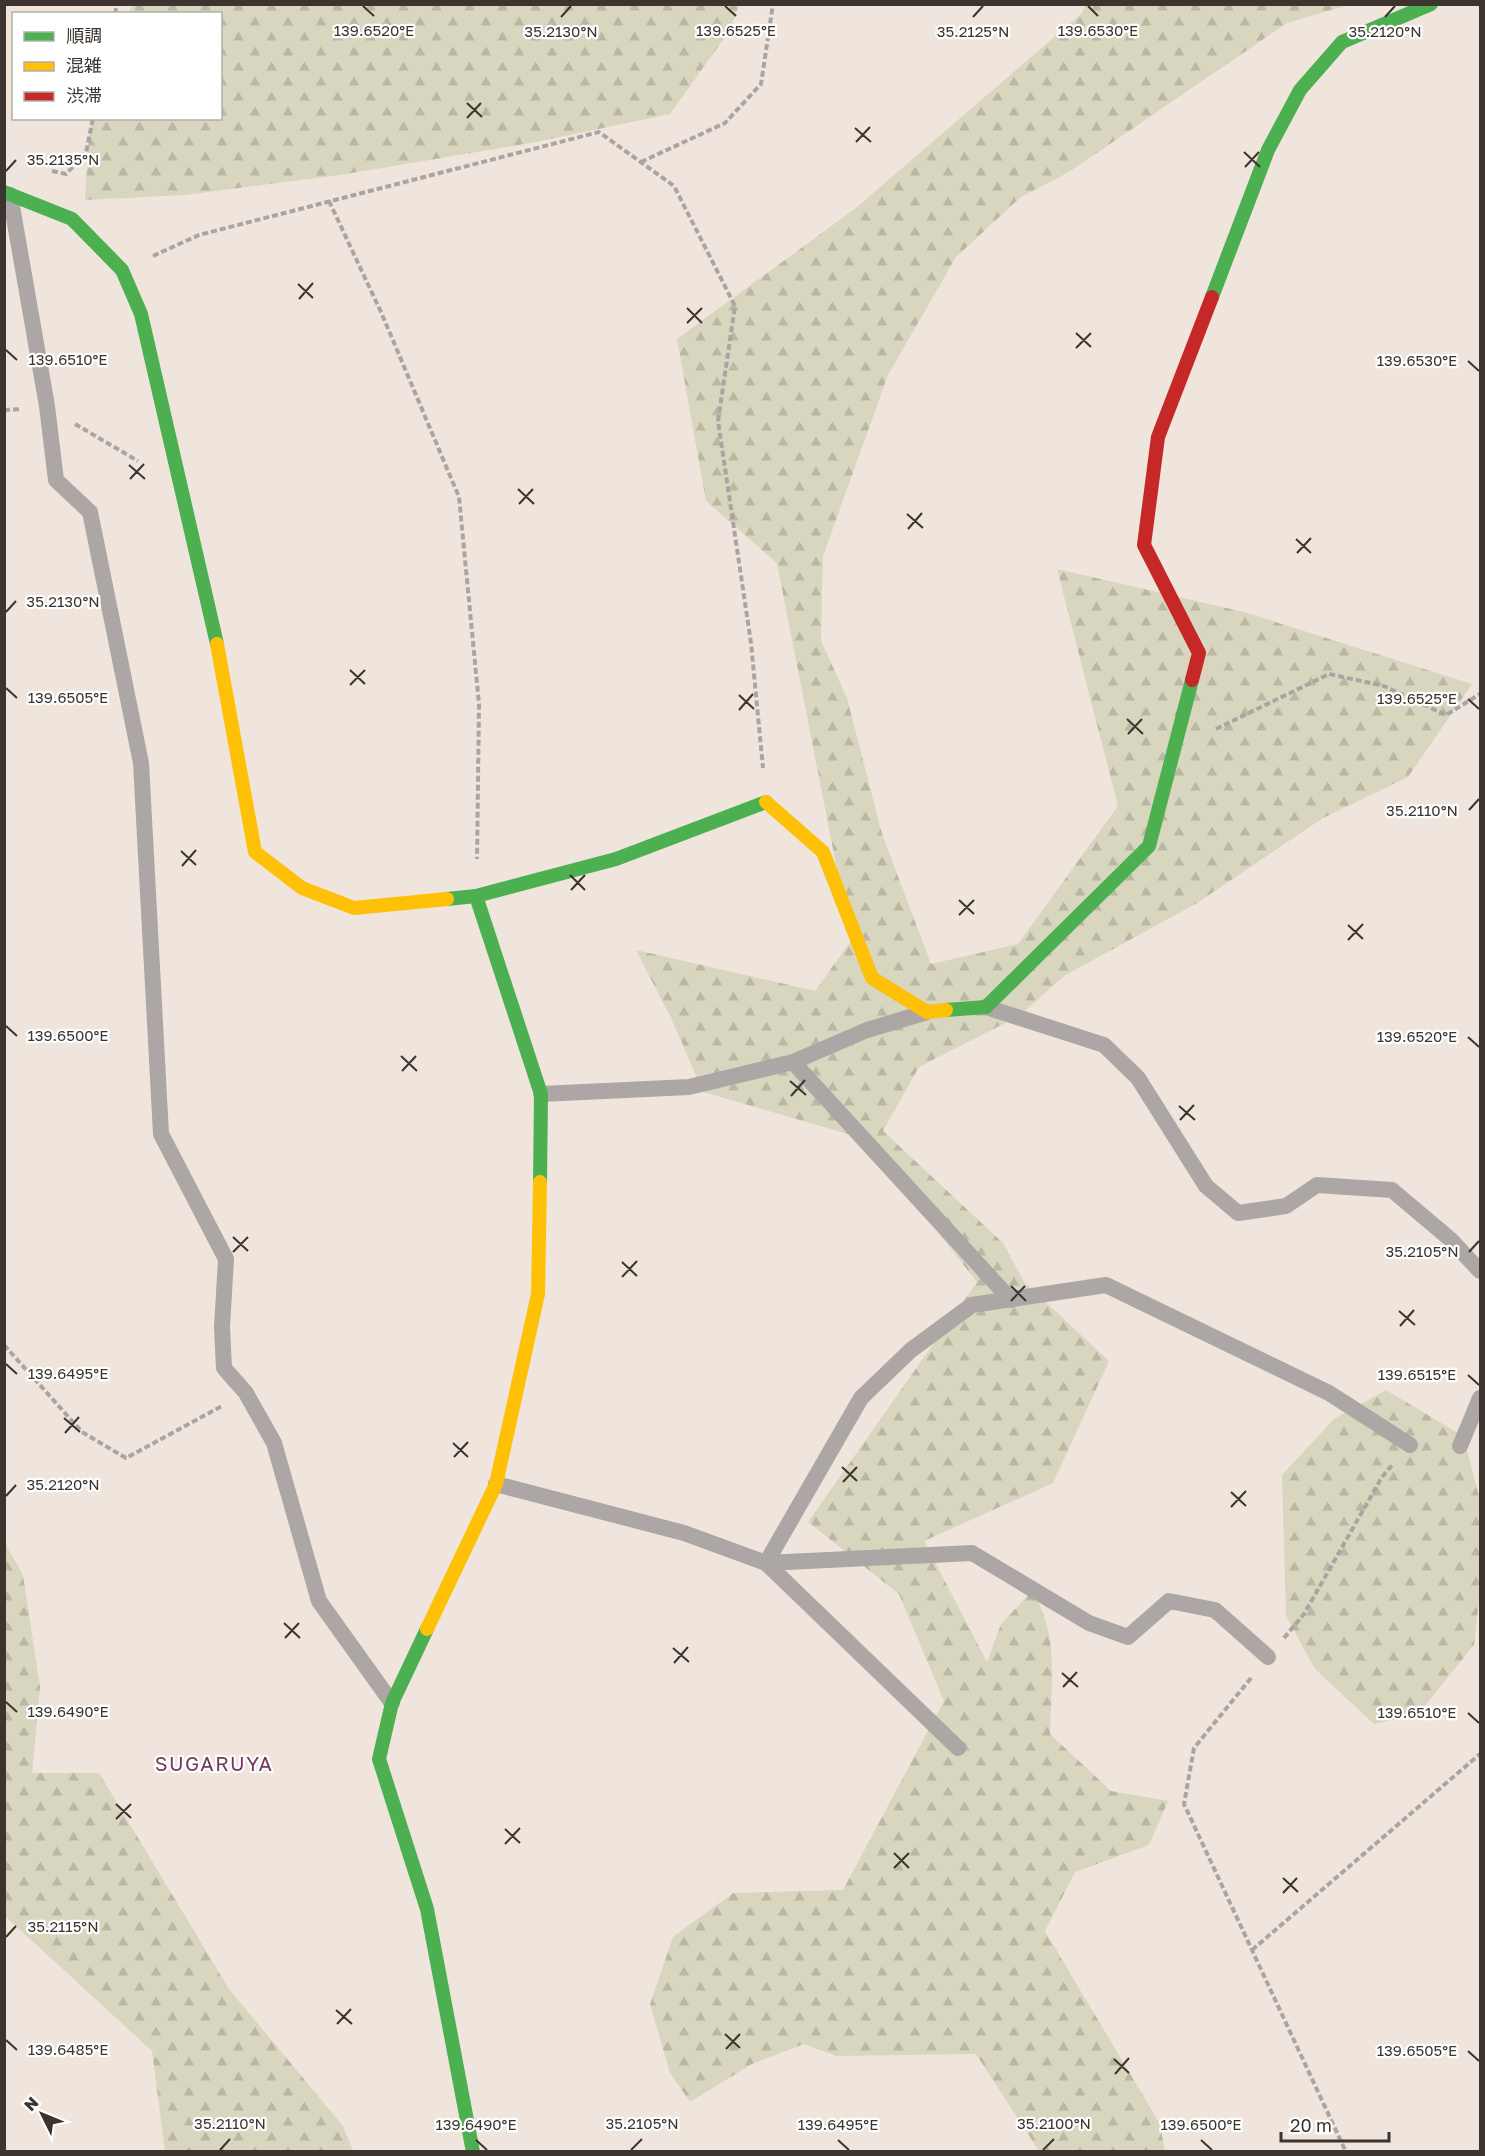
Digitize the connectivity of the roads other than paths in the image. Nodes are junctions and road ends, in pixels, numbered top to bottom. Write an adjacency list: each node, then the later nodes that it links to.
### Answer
1 (1431, 4): 4 (street)
2 (7, 194): 3 (street); 16 (lane)
3 (476, 896): 5 (street); 7 (street)
4 (986, 1007): 5 (street); 8 (lane)
5 (927, 1012): 6 (lane)
6 (793, 1062): 7 (lane); 9 (lane)
7 (541, 1094): 13 (street)
8 (1480, 1271)
9 (1011, 1300): 11 (lane); 14 (lane)
10 (1480, 1398): 12 (lane)
11 (1410, 1445)
12 (1460, 1446)
13 (496, 1484): 14 (lane); 16 (street)
14 (766, 1563): 15 (lane); 17 (lane)
15 (1268, 1657)
16 (393, 1703): 18 (street)
17 (958, 1748)
18 (473, 2151)

